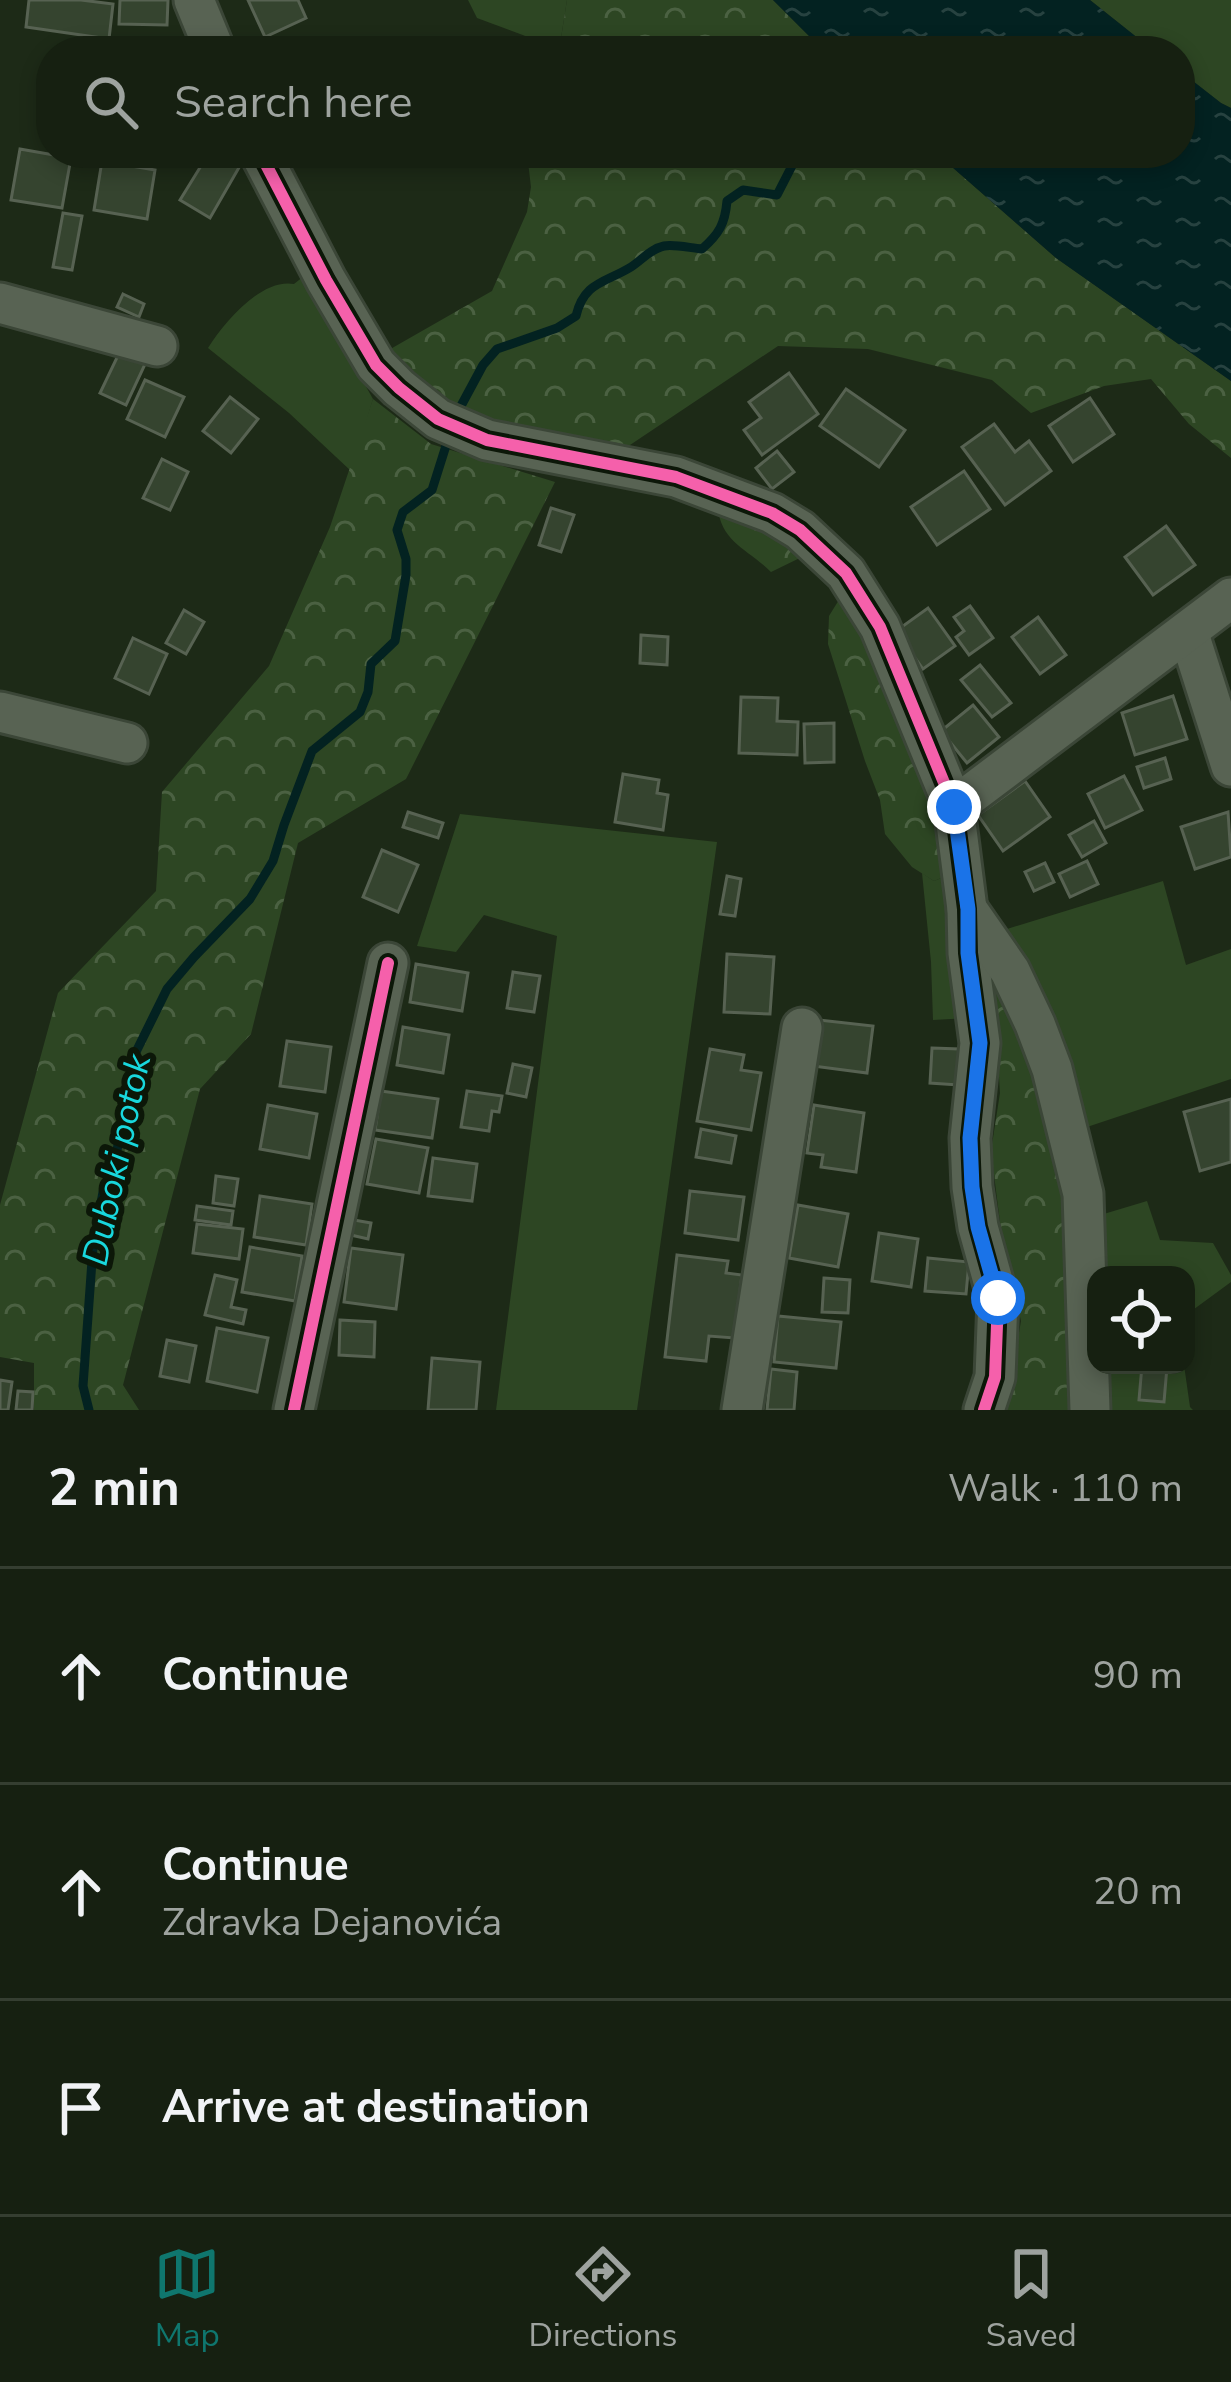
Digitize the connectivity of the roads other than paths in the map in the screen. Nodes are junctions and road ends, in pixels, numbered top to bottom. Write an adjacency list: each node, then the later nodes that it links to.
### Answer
1 (194, 0): 2 (street)
2 (208, 36)
3 (268, 168): 11 (street)
4 (0, 302): 5 (street)
5 (157, 346)
6 (1231, 598): 7 (street)
7 (1188, 631): 10 (street); 11 (street)
8 (0, 712): 9 (street)
9 (128, 743)
10 (1231, 766)
11 (954, 807): 12 (street)
12 (968, 909): 17 (street); 18 (street)
13 (388, 964): 15 (street)
14 (802, 1028): 16 (street)
15 (294, 1410)
16 (742, 1410)
17 (984, 1410)
18 (1090, 1410)

